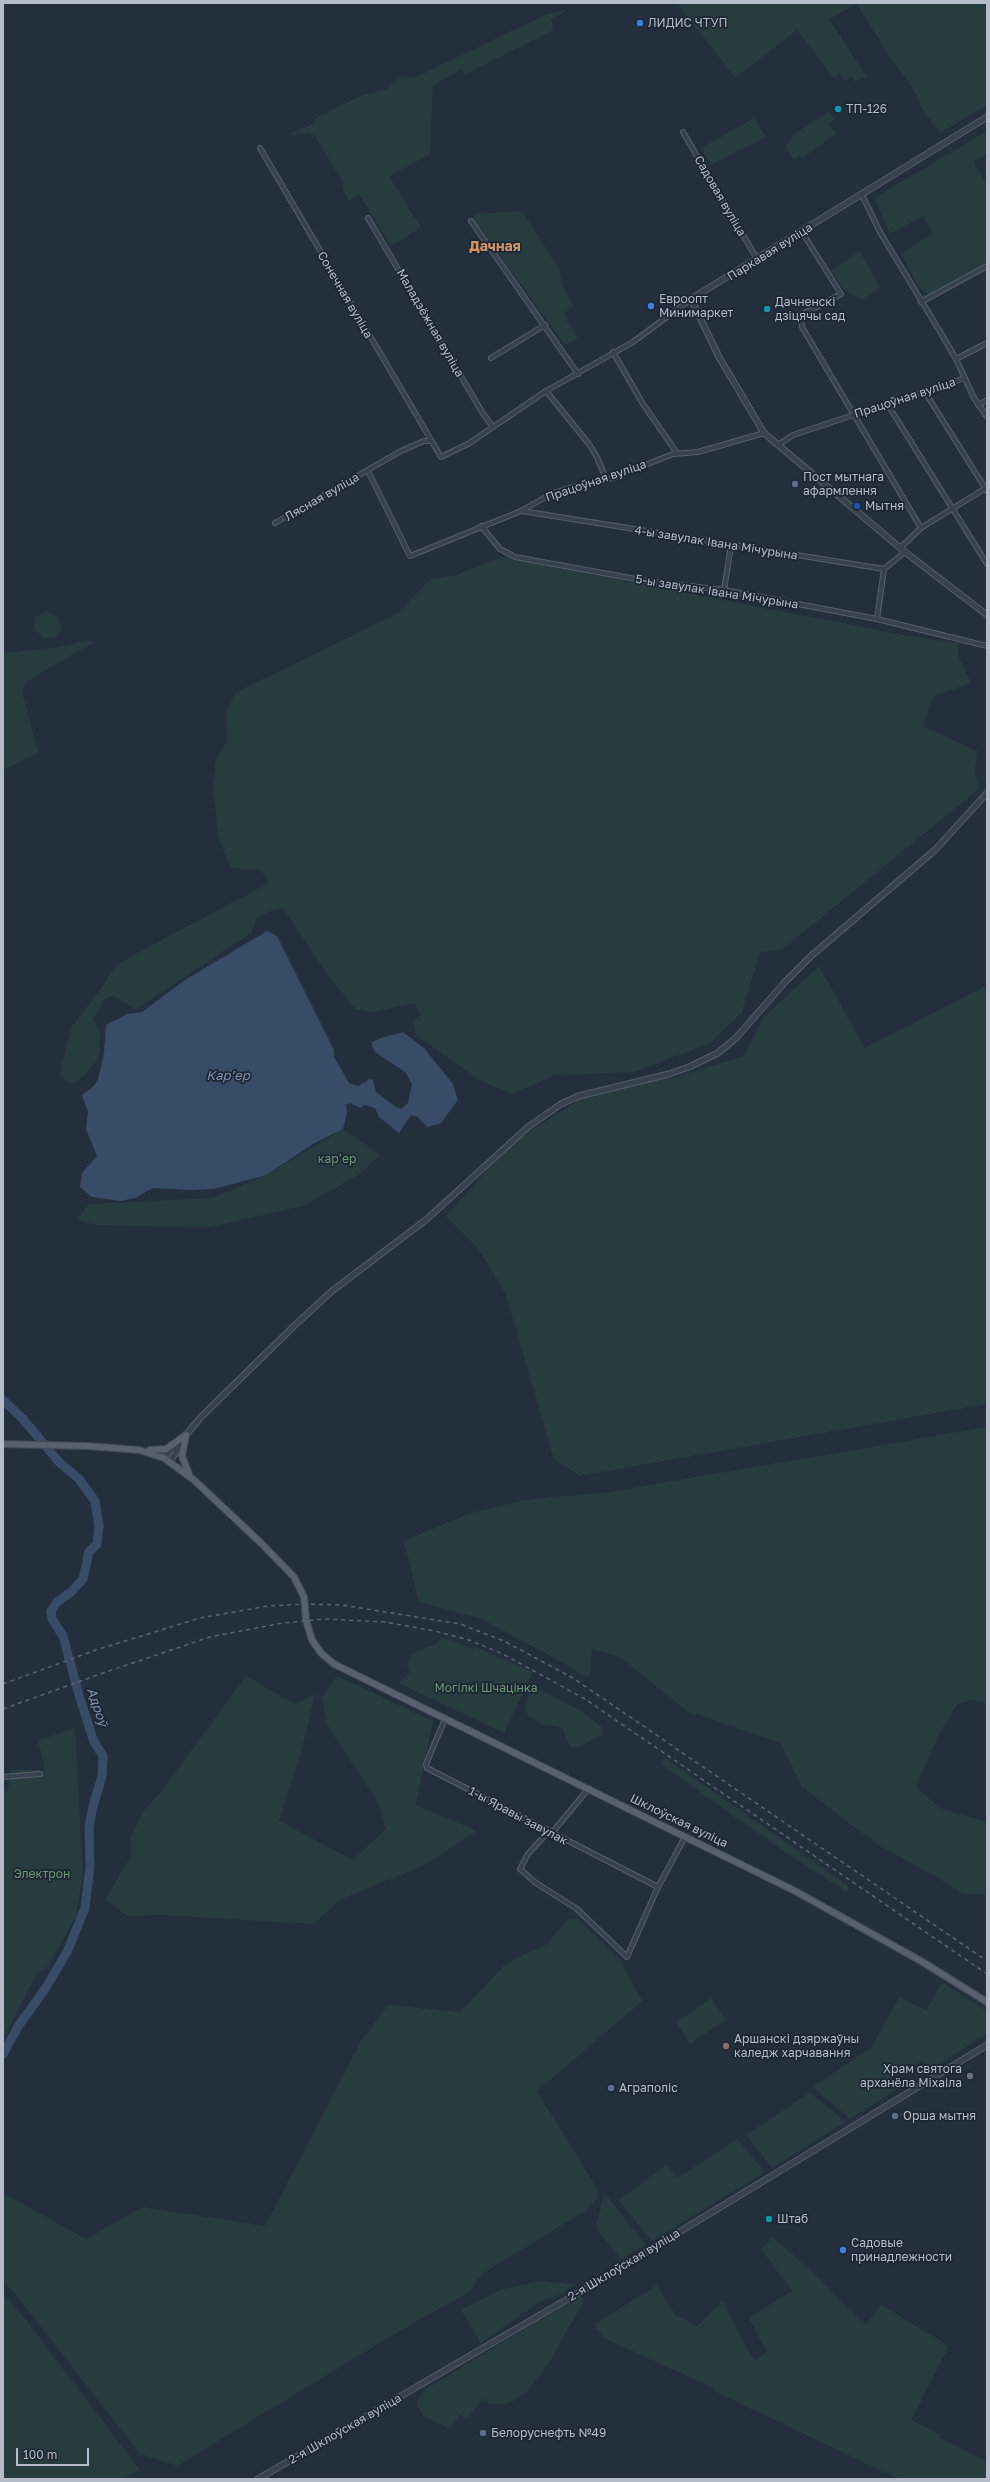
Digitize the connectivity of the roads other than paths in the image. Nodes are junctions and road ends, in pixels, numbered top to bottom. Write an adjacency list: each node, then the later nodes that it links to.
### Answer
1 (987, 117): 4 (street, Паркавая вуліца)
2 (682, 132): 8 (street, Садовая вуліца)
3 (260, 148): 28 (street, Сонечная вуліца)
4 (862, 195): 7 (street, Паркавая вуліца); 11 (street)
5 (368, 218): 26 (street, Маладзёжная вуліца)
6 (471, 221): 12 (street)
7 (802, 232): 8 (street, Паркавая вуліца); 24 (street)
8 (757, 259): 10 (street, Паркавая вуліца)
9 (987, 266): 11 (street)
10 (691, 299): 14 (street, Паркавая вуліца); 27 (street)
11 (921, 302): 16 (street)
12 (545, 325): 15 (street); 17 (street)
13 (987, 343): 16 (street)
14 (613, 352): 17 (street, Паркавая вуліца); 30 (street)
15 (491, 358)
16 (956, 359): 18 (street)
17 (578, 374): 19 (street, Паркавая вуліца)
18 (965, 378): 20 (street, Працоўная вуліца); 23 (street)
19 (546, 391): 26 (street, Паркавая вуліца); 32 (street)
20 (924, 392): 22 (street, Працоўная вуліца); 33 (street)
21 (987, 400): 23 (street)
22 (888, 405): 24 (street, Працоўная вуліца); 35 (street)
23 (978, 405): 25 (street)
24 (853, 414): 29 (street, Працоўная вуліца); 40 (street)
25 (987, 417)
26 (493, 427): 28 (street, Сонечная вуліца)
27 (764, 433): 29 (street); 30 (street, Працоўная вуліца)
28 (430, 441): 31 (street, Лясная вуліца)
29 (778, 445): 42 (street)
30 (677, 454): 32 (street, Працоўная вуліца)
31 (368, 471): 38 (street, Лясная вуліца); 39 (street, Працоўная вуліца)
32 (606, 479): 34 (street, Працоўная вуліца)
33 (986, 489): 35 (street)
34 (532, 504): 36 (street, Працоўная вуліца); 37 (street)
35 (952, 508): 40 (street); 44 (street)
36 (521, 511): 37 (street, 4-ы завулак Івана Мічурына); 39 (street, Працоўная вуліца)
37 (533, 513): 41 (street, 4-ы завулак Івана Мічурына)
38 (275, 523)
39 (481, 526): 46 (street, 5-ы завулак Івана Мічурына)
40 (921, 528): 42 (street)
41 (731, 545): 45 (street, 4-ы завулак Івана Мічурына); 46 (street)
42 (900, 548): 43 (street)
43 (905, 552): 45 (street); 47 (street)
44 (987, 564)
45 (884, 569): 48 (street)
46 (724, 590): 48 (street, 5-ы завулак Івана Мічурына)
47 (987, 615)
48 (877, 619): 49 (street, 5-ы завулак Івана Мічурына)
49 (987, 646)
50 (987, 793): 51 (street)
51 (186, 1435): 52 (main road); 56 (street); 57 (main road)
52 (180, 1439): 54 (main road); 55 (street)
53 (3, 1444): 54 (main road)
54 (139, 1450): 55 (main road)
55 (164, 1458): 56 (main road)
56 (170, 1462): 57 (main road)
57 (194, 1480): 58 (main road, Шклоўская вуліца)
58 (445, 1719): 61 (main road, Шклоўская вуліца); 62 (street, 1-ы Яравы завулак)
59 (40, 1774): 60 (street)
60 (3, 1777)
61 (589, 1788): 62 (street); 63 (main road, Шклоўская вуліца)
62 (549, 1833): 64 (street, 1-ы Яравы завулак); 64 (street)
63 (685, 1837): 64 (street); 65 (main road, Шклоўская вуліца)
64 (658, 1887)
65 (987, 2002)
66 (987, 2045): 67 (street, 2-я Шклоўская вуліца)
67 (258, 2479)

